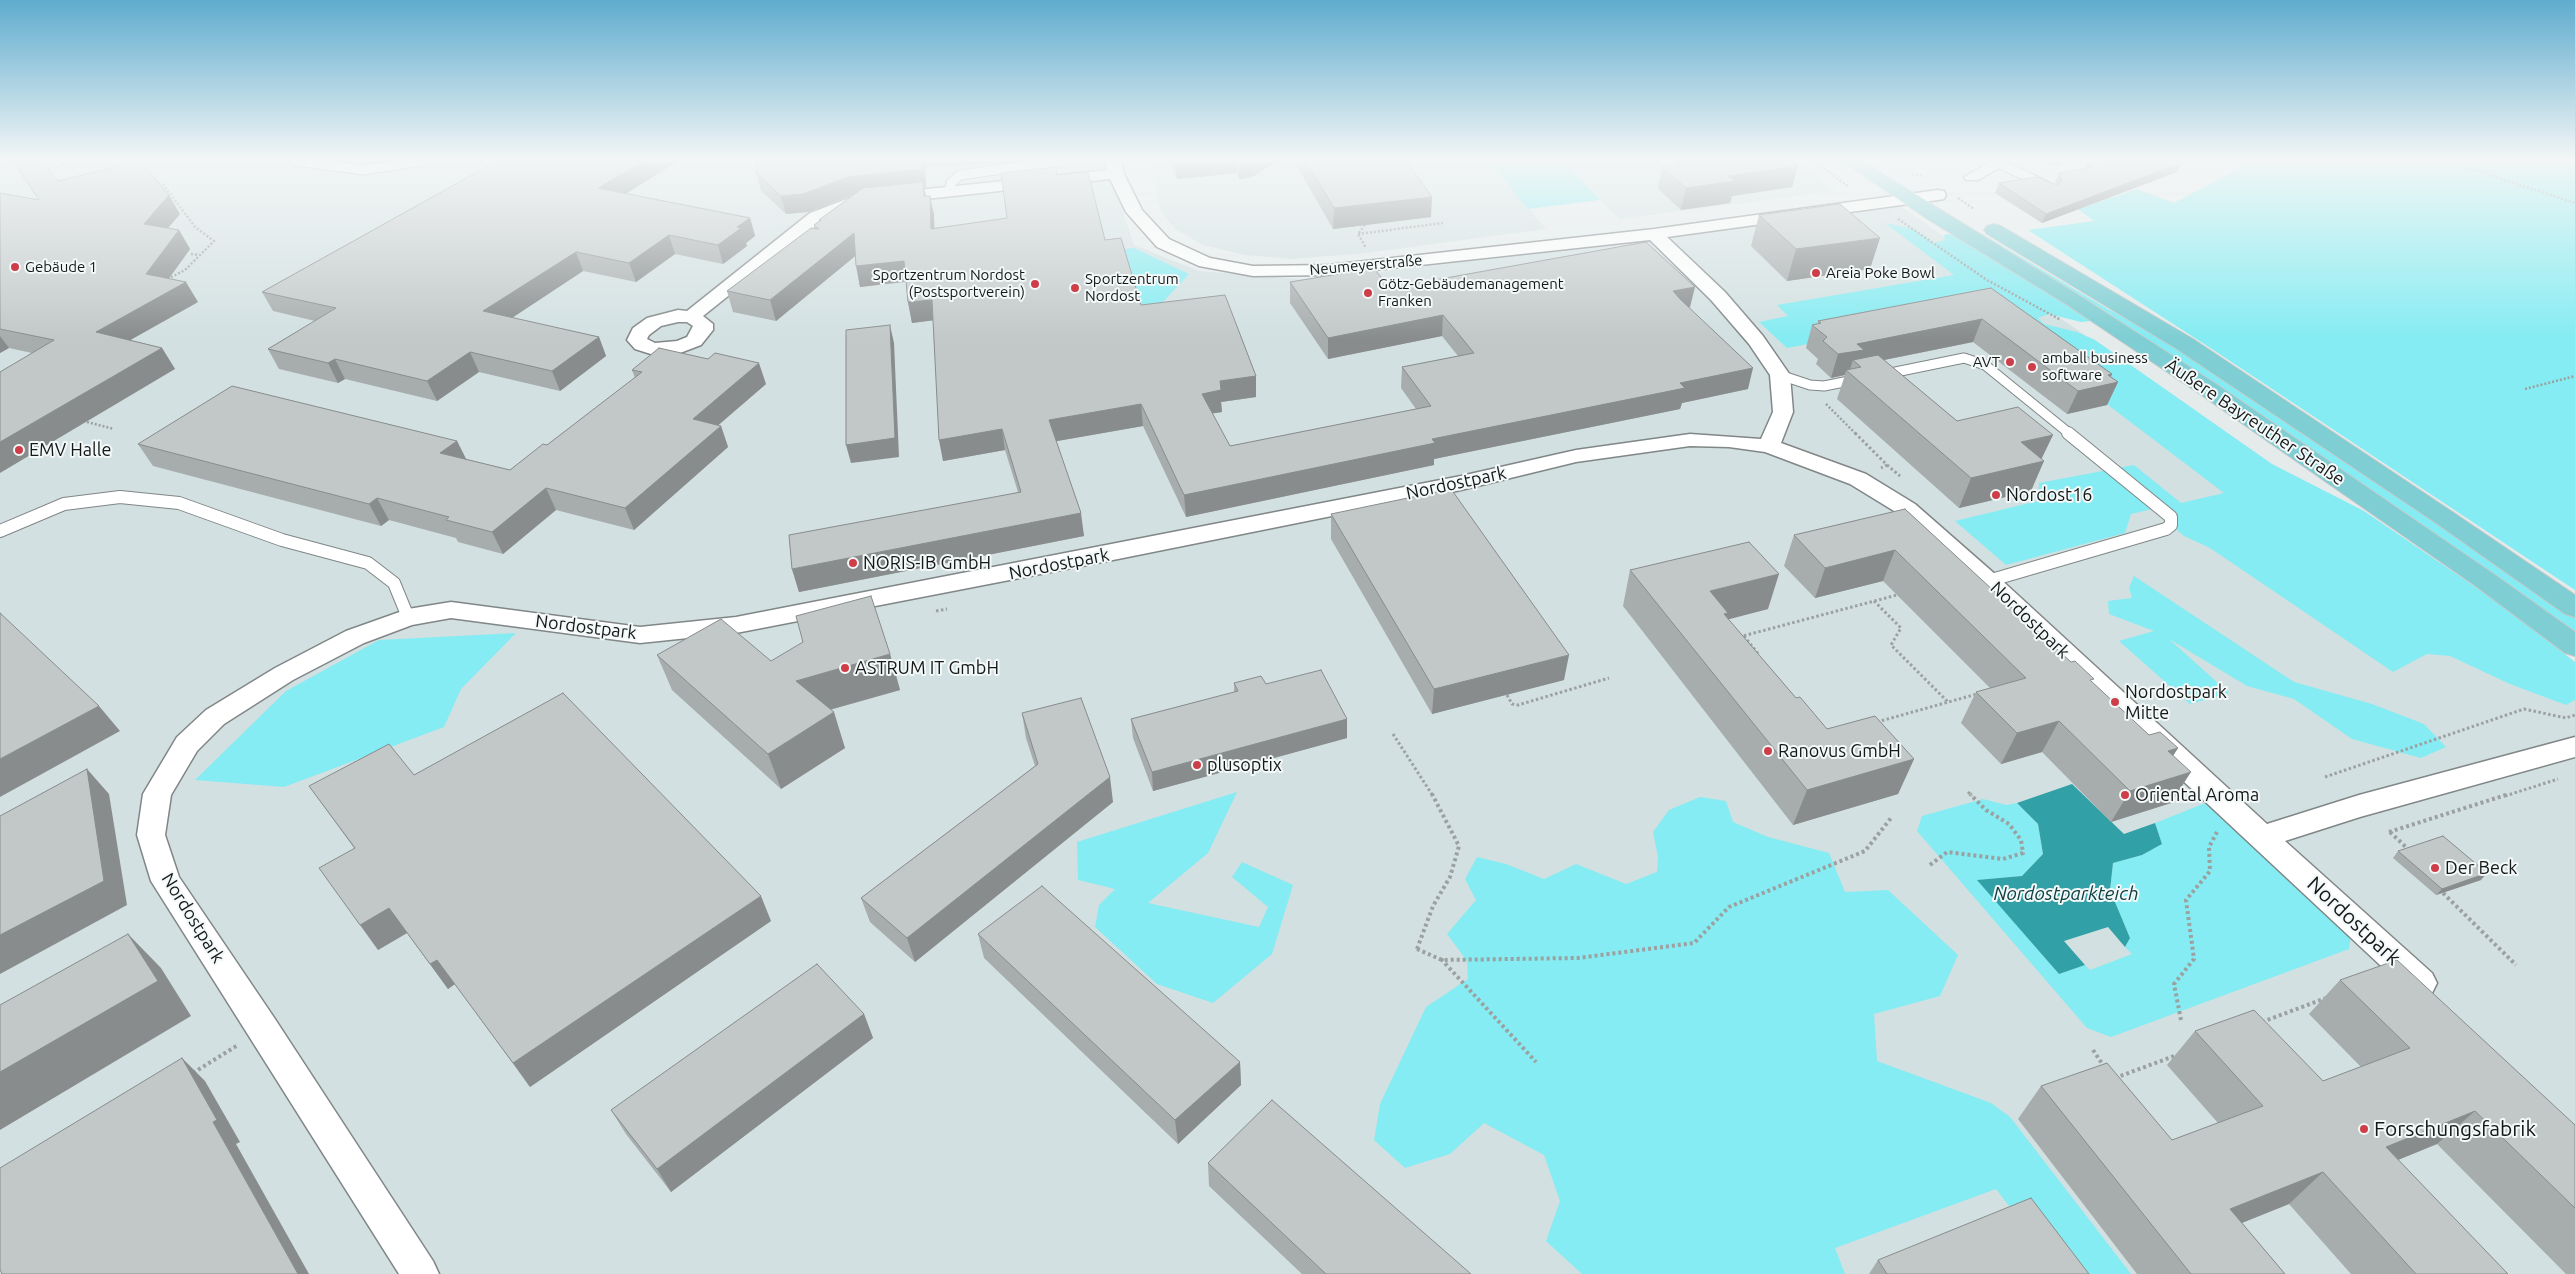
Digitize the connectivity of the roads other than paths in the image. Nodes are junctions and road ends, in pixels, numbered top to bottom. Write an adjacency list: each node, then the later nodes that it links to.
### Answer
1 (812, 220): 7 (street)
2 (1142, 220): 6 (street, Neumeyerstraße)
3 (1758, 220): 6 (street, Neumeyerstraße)
4 (1957, 220): 14 (main road, Äußere Bayreuther Straße)
5 (1978, 220): 12 (main road, Äußere Bayreuther Straße)
6 (1654, 234): 8 (street)
7 (691, 317)
8 (1780, 375): 9 (street); 11 (lane)
9 (1769, 446): 11 (street, Nordostpark); 13 (street, Nordostpark)
10 (0, 531): 13 (lane)
11 (1988, 581): 16 (street, Nordostpark)
12 (2575, 608)
13 (408, 617): 18 (street, Nordostpark)
14 (2575, 646)
15 (2575, 746): 16 (street)
16 (2262, 837): 17 (street, Nordostpark)
17 (2442, 1003)
18 (420, 1274)

